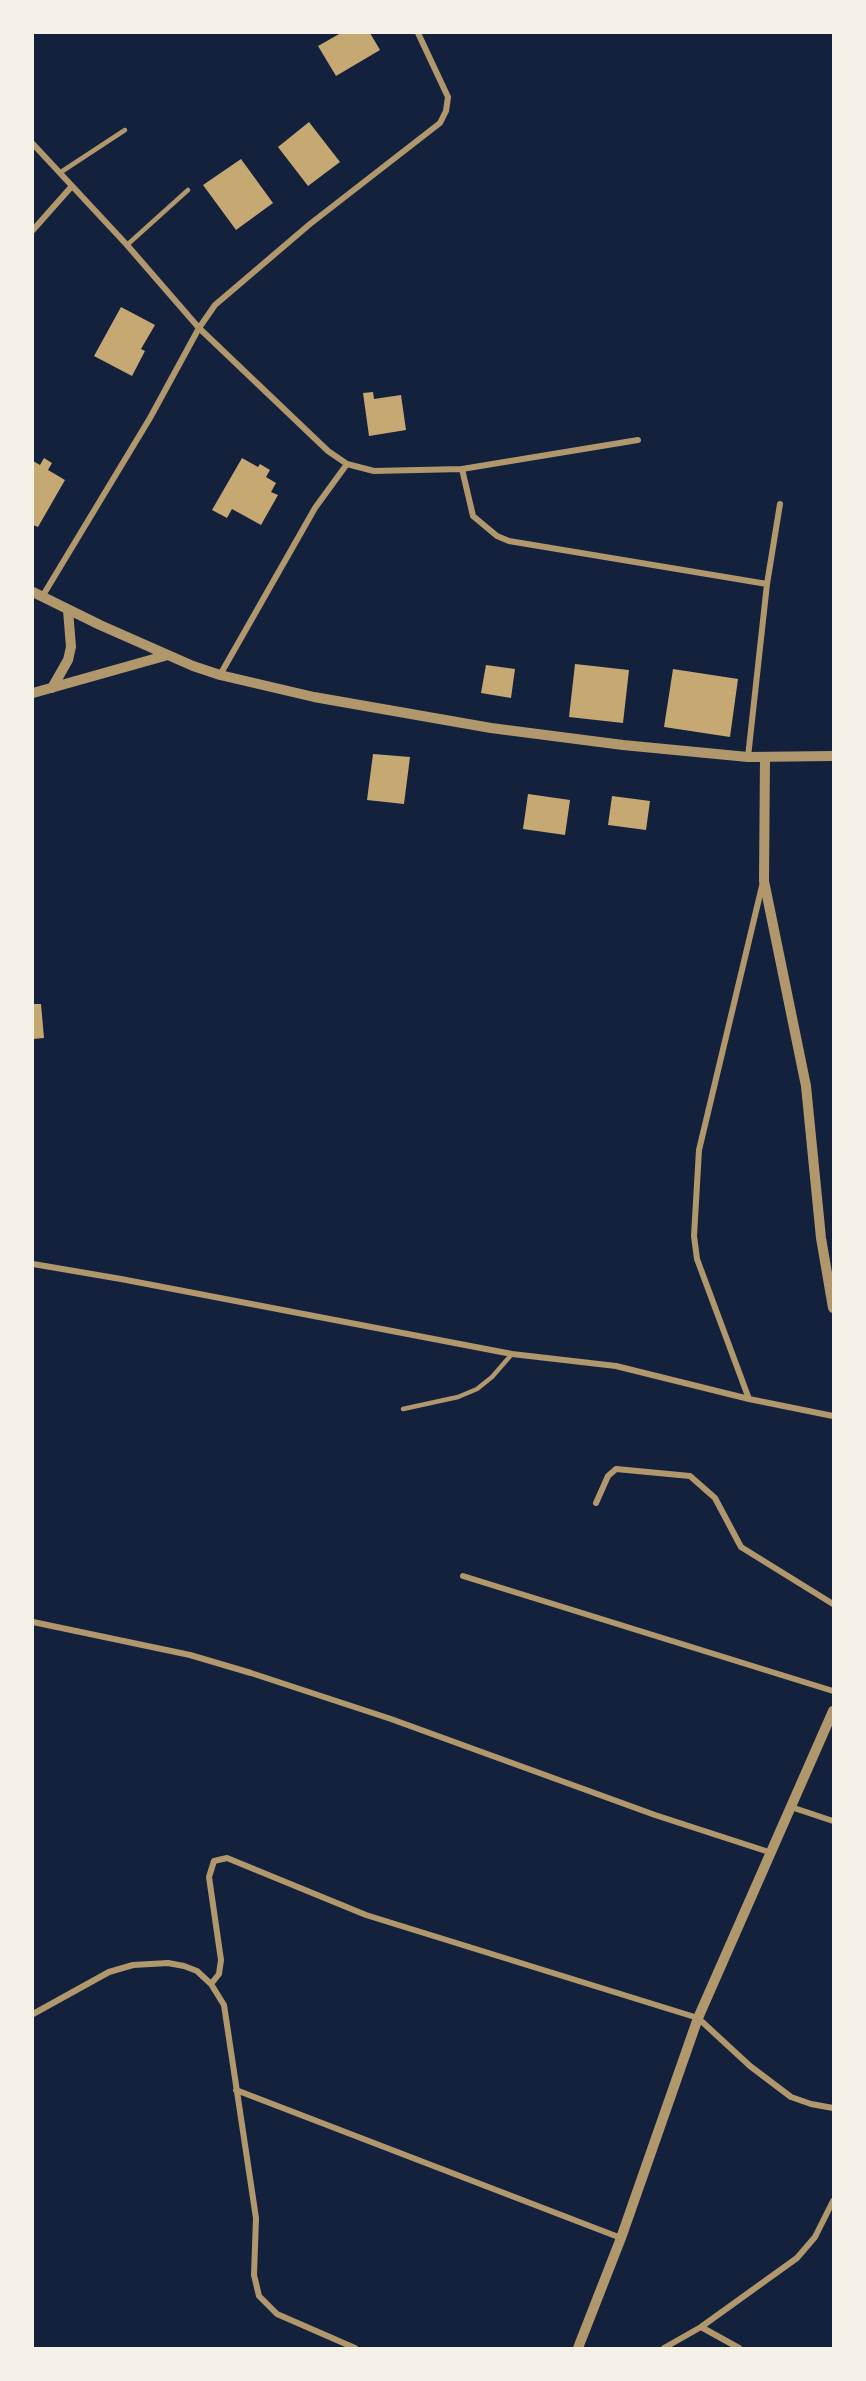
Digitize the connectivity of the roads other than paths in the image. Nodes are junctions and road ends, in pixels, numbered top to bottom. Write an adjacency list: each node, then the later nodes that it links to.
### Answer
1 (418, 33): 9 (street)
2 (124, 130): 4 (lane)
3 (33, 144): 4 (street)
4 (61, 172): 5 (street)
5 (72, 186): 7 (street); 8 (street)
6 (188, 190): 8 (lane)
7 (33, 230)
8 (127, 245): 9 (street)
9 (199, 328): 11 (street); 15 (street)
10 (638, 440): 12 (street)
11 (347, 464): 12 (street); 18 (street)
12 (462, 469): 14 (street)
13 (780, 504): 14 (street)
14 (767, 584): 22 (street)
15 (37, 595): 16 (street)
16 (68, 610): 17 (street); 19 (street)
17 (168, 655): 18 (street); 19 (street)
18 (220, 675): 22 (street)
19 (52, 688): 20 (street)
20 (33, 693)
21 (833, 756): 23 (street)
22 (748, 757): 23 (street)
23 (765, 757): 24 (street)
24 (764, 881): 26 (street); 28 (street)
25 (33, 1264): 27 (street)
26 (833, 1308)
27 (512, 1354): 28 (street); 29 (lane)
28 (748, 1399): 30 (street)
29 (404, 1409)
30 (833, 1416)
31 (596, 1503): 33 (street)
32 (463, 1576): 35 (street)
33 (833, 1604)
34 (33, 1622): 39 (street)
35 (833, 1691)
36 (833, 1711): 37 (street)
37 (791, 1807): 38 (street); 39 (street)
38 (833, 1821)
39 (772, 1853): 42 (street)
40 (211, 1984): 41 (street); 42 (street); 43 (street)
41 (33, 2014)
42 (698, 2018): 44 (street); 46 (street)
43 (236, 2090): 46 (street); 48 (street)
44 (833, 2108)
45 (833, 2201): 47 (street)
46 (621, 2238): 49 (street)
47 (701, 2327): 50 (street); 51 (street)
48 (356, 2348)
49 (578, 2348)
50 (664, 2348)
51 (739, 2348)

